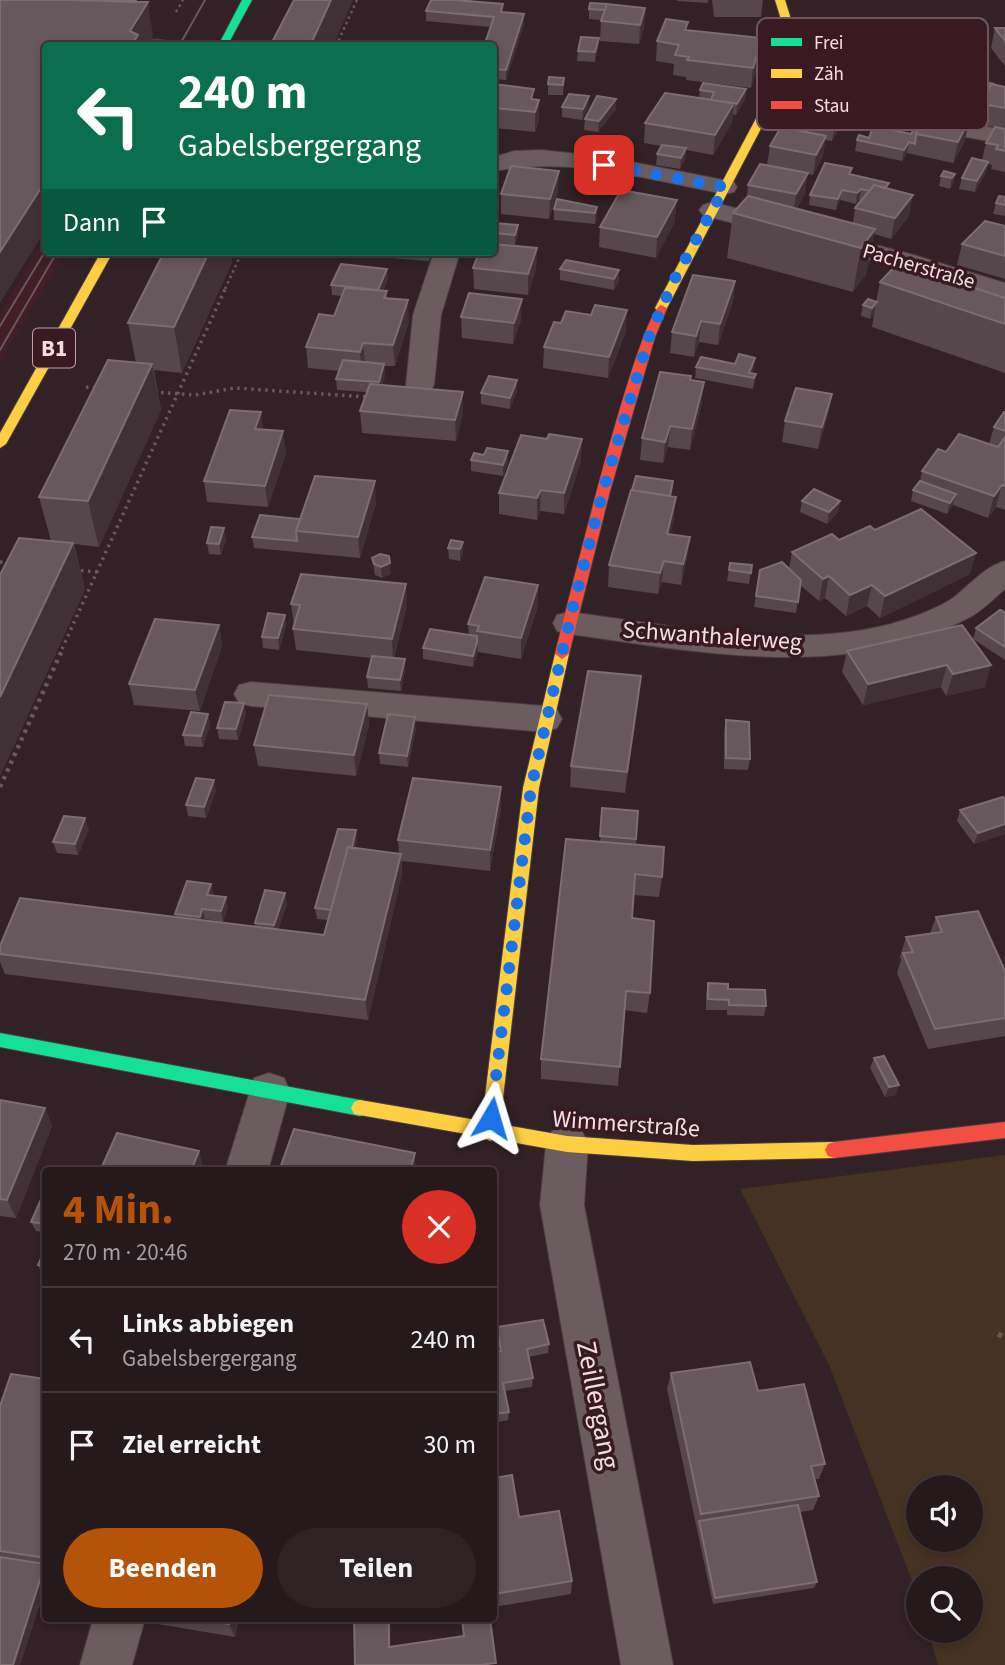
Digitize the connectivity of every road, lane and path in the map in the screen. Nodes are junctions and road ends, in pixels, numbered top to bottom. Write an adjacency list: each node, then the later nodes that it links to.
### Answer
1 (183, 0): 5 (path)
2 (247, 0): 7 (street)
3 (356, 0): 8 (path)
4 (780, 0): 6 (street)
5 (176, 12)
6 (785, 18)
7 (224, 42)
8 (338, 42)
9 (757, 126): 13 (street)
10 (965, 130): 11 (street)
11 (1005, 137)
12 (497, 163): 13 (street)
13 (725, 187): 14 (street)
14 (712, 210): 18 (street, Pacherstraße); 31 (street)
15 (105, 256): 25 (street, B1)
16 (240, 256): 23 (path)
17 (446, 256): 19 (street)
18 (1005, 292)
19 (420, 385)
20 (86, 387): 21 (path)
21 (112, 389)
22 (152, 392): 23 (path)
23 (178, 394): 24 (path); 29 (path)
24 (373, 398)
25 (0, 444)
26 (0, 562): 27 (path)
27 (12, 563)
28 (61, 568): 29 (path)
29 (97, 572): 34 (path)
30 (1005, 572): 31 (street, Schwanthalerweg)
31 (569, 623): 33 (street)
32 (251, 694): 33 (street)
33 (545, 719): 38 (street)
34 (0, 787)
35 (0, 1040): 36 (street, Wimmerstraße)
36 (269, 1091): 38 (street, Wimmerstraße); 40 (street)
37 (1005, 1130): 39 (street, Wimmerstraße)
38 (489, 1133): 39 (street, Wimmerstraße)
39 (567, 1144): 45 (street, Zeillergang)
40 (247, 1167)
41 (998, 1334): 42 (path)
42 (1005, 1338)
43 (118, 1622): 44 (street)
44 (106, 1665)
45 (647, 1665)

